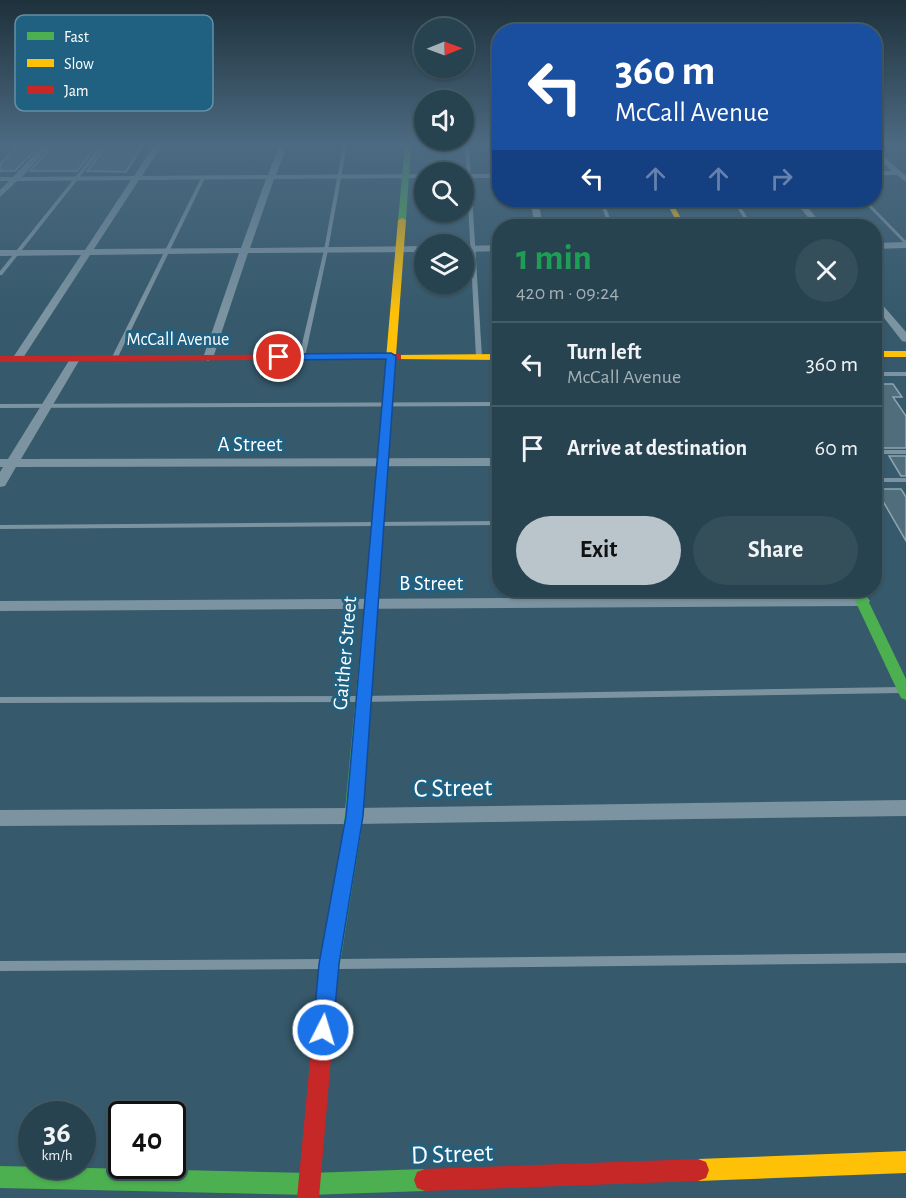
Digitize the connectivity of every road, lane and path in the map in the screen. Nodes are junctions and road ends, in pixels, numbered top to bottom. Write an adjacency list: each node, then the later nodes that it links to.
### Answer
1 (58, 201): 23 (lane)
2 (121, 201): 21 (street)
3 (192, 201): 19 (lane)
4 (263, 201): 20 (street)
5 (335, 201): 18 (lane)
6 (403, 201): 15 (street, Gaither Street)
7 (804, 207): 9 (street)
8 (871, 207): 10 (lane)
9 (813, 219)
10 (882, 219)
11 (882, 219): 12 (lane)
12 (906, 245): 13 (street)
13 (882, 246)
14 (492, 248): 17 (street)
15 (398, 249): 16 (street); 18 (street); 30 (street, Gaither Street)
16 (414, 249)
17 (474, 249)
18 (326, 250): 20 (street); 31 (lane)
19 (168, 251): 20 (street); 21 (street); 38 (lane)
20 (244, 251): 34 (street)
21 (88, 252): 23 (street); 36 (street)
22 (0, 253): 23 (street)
23 (17, 253): 24 (lane)
24 (0, 274)
25 (473, 294): 32 (lane)
26 (882, 308): 27 (street)
27 (906, 339)
28 (882, 354): 29 (street)
29 (906, 354)
30 (391, 356): 31 (street, McCall Avenue); 32 (street, McCall Avenue); 42 (street, Gaither Street)
31 (302, 357): 34 (street, McCall Avenue)
32 (479, 357): 33 (street, McCall Avenue)
33 (492, 357)
34 (208, 358): 38 (street, McCall Avenue)
35 (0, 359): 36 (street, McCall Avenue)
36 (17, 359): 37 (street, McCall Avenue)
37 (75, 359): 38 (street, McCall Avenue); 44 (street)
38 (114, 359)
39 (882, 374): 40 (lane)
40 (906, 374)
41 (492, 404): 42 (lane)
42 (388, 405): 44 (lane); 49 (street, Gaither Street)
43 (0, 406): 44 (lane)
44 (46, 406): 48 (street)
45 (882, 452): 46 (lane)
46 (906, 452)
47 (492, 462): 49 (street, A Street)
48 (6, 463): 49 (street, A Street); 52 (street)
49 (384, 463): 54 (street, Gaither Street)
50 (882, 480): 51 (lane)
51 (906, 480)
52 (0, 483)
53 (492, 523): 54 (lane)
54 (376, 524): 55 (lane); 58 (street, Gaither Street)
55 (0, 527)
56 (761, 597): 58 (street, B Street)
57 (860, 597): 60 (street)
58 (371, 605): 59 (street, B Street); 61 (street, Gaither Street)
59 (0, 606)
60 (905, 692): 61 (lane)
61 (362, 699): 62 (lane); 64 (street, Gaither Street)
62 (0, 700)
63 (906, 808): 64 (street, C Street)
64 (354, 816): 65 (street, C Street); 67 (street, Gaither Street)
65 (0, 818)
66 (906, 958): 67 (lane)
67 (329, 964): 68 (lane); 71 (street, Gaither Street)
68 (0, 966)
69 (906, 1162): 71 (street, D Street)
70 (0, 1177): 71 (street, D Street)
71 (309, 1184): 72 (street, Gaither Street)
72 (308, 1198)

